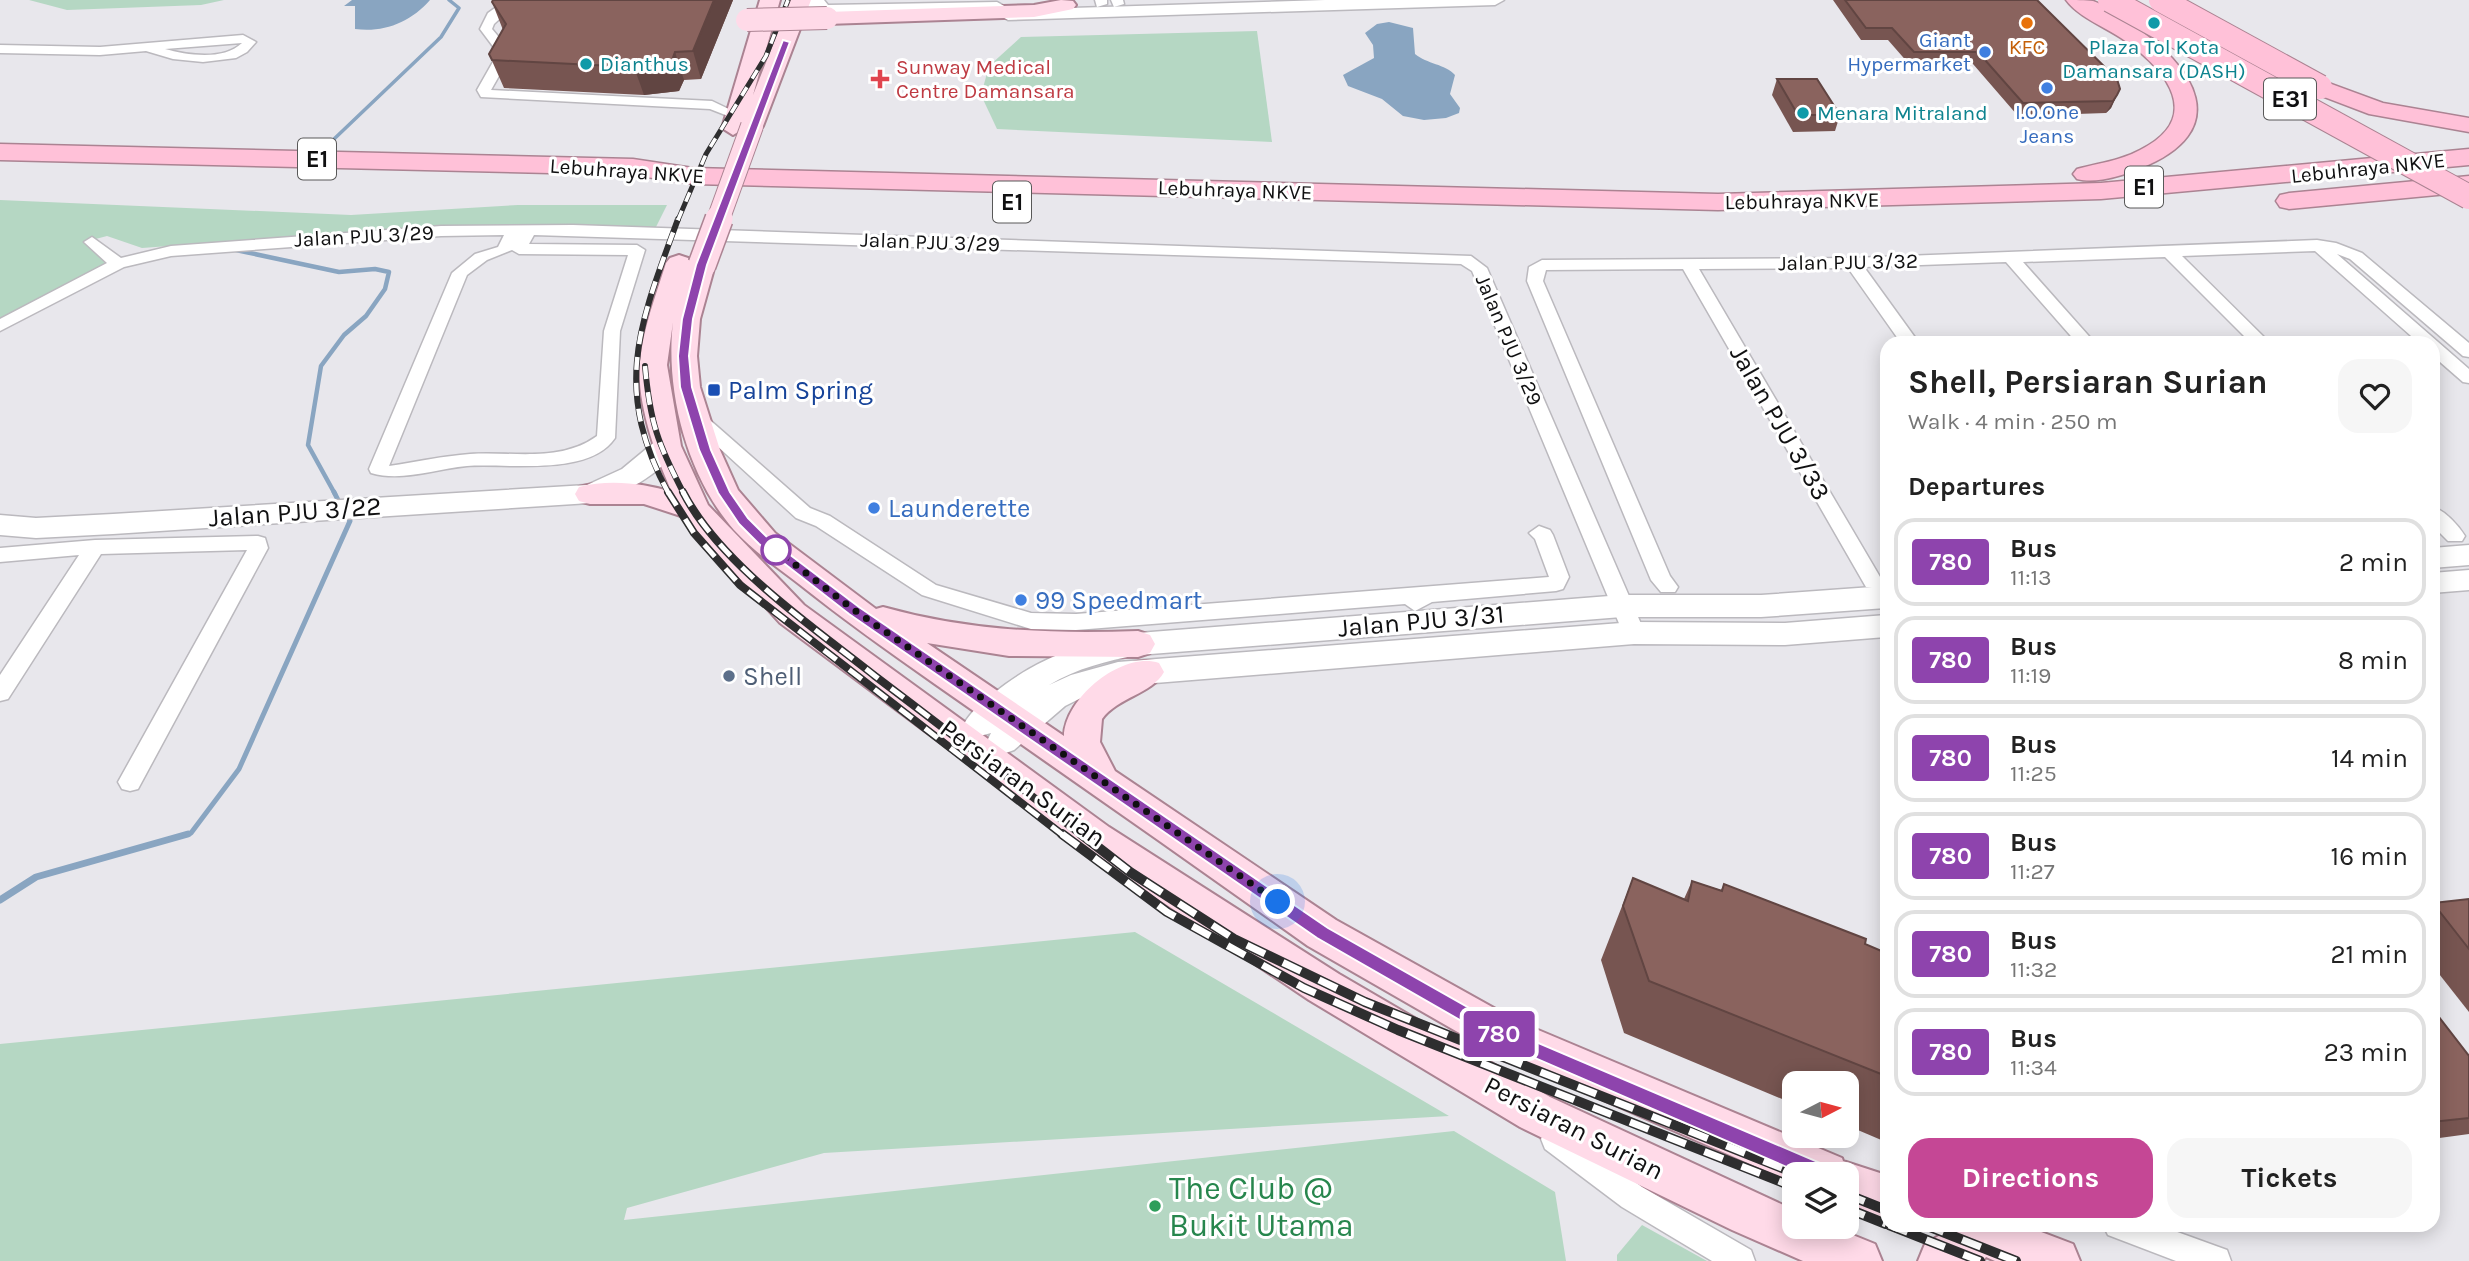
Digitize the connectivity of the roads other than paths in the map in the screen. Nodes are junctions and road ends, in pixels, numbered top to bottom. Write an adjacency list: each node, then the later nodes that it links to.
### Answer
1 (513, 0): 19 (street)
2 (770, 0): 19 (main road, Persiaran Surian)
3 (801, 0): 16 (main road, Persiaran Surian)
4 (815, 0): 15 (street)
5 (1265, 0): 13 (street)
6 (1476, 0): 7 (street); 15 (street)
7 (1495, 0)
8 (2077, 0): 29 (highway)
9 (2093, 0): 21 (highway)
10 (2112, 0): 21 (highway); 28 (highway, E31, bridge)
11 (2145, 0): 20 (highway)
12 (2161, 0): 24 (highway, E31, bridge)
13 (1109, 2): 14 (street)
14 (1066, 5): 15 (street); 19 (main road, bridge)
15 (832, 15): 16 (street)
16 (786, 42): 19 (main road, Persiaran Surian)
17 (150, 48): 17 (street); 18 (street)
18 (0, 50)
19 (737, 122): 38 (main road, Persiaran Surian, bridge)
20 (2469, 125)
21 (2352, 136): 27 (highway, bridge); 30 (highway)
22 (0, 152): 29 (highway, Lebuhraya NKVE / E1)
23 (2469, 157): 29 (highway, Lebuhraya NKVE / E1)
24 (2469, 171)
25 (0, 172): 26 (highway, Lebuhraya NKVE / E1)
26 (2469, 184)
27 (2469, 192)
28 (2469, 197)
29 (1817, 201)
30 (2469, 209)
31 (521, 231): 31 (street); 37 (street, Jalan PJU 3/29); 65 (street, Jalan PJU 3/29)
32 (92, 242): 37 (street)
33 (2317, 245): 34 (street, Jalan PJU 3/32); 44 (street); 45 (street, Jalan PJU 3/32)
34 (2171, 254): 35 (street, Jalan PJU 3/32); 43 (street)
35 (2012, 258): 36 (street, Jalan PJU 3/32); 42 (street)
36 (1853, 263): 39 (street, Jalan PJU 3/32); 41 (street)
37 (118, 264): 40 (street, Jalan PJU 3/29)
38 (690, 264): 48 (main road, Persiaran Surian); 49 (main road, Persiaran Surian)
39 (1688, 264): 61 (street, Jalan PJU 3/32); 62 (street, Jalan PJU 3/33)
40 (0, 326)
41 (1905, 336)
42 (2080, 336)
43 (2254, 336)
44 (2421, 336)
45 (2469, 352)
46 (2440, 353): 47 (street)
47 (2469, 378)
48 (694, 414): 63 (street); 64 (main road, Persiaran Surian)
49 (668, 452): 50 (street, Jalan PJU 3/22); 51 (main road, Persiaran Surian); 70 (main road)
50 (590, 494): 51 (main road); 53 (street, Jalan PJU 3/22)
51 (695, 510): 73 (main road, Persiaran Surian)
52 (2440, 522): 55 (street)
53 (0, 525)
54 (1539, 533): 63 (street)
55 (2462, 545): 58 (street)
56 (95, 547): 57 (street); 69 (street); 72 (street)
57 (0, 555)
58 (2440, 555)
59 (2469, 580): 60 (street)
60 (2440, 582)
61 (1668, 587)
62 (1880, 590): 65 (street, Jalan PJU 3/31)
63 (1427, 595): 66 (street)
64 (854, 610): 68 (main road); 70 (main road, Persiaran Surian)
65 (1628, 619): 66 (street, Jalan PJU 3/31); 67 (street, Jalan PJU 3/31); 68 (street, Jalan PJU 3/31)
66 (1399, 623): 68 (street, Jalan PJU 3/31)
67 (1880, 626)
68 (1142, 658): 70 (street, Jalan PJU 3/31); 71 (main road)
69 (0, 693)
70 (1000, 725): 71 (main road, Persiaran Surian); 73 (main road)
71 (1102, 781): 75 (main road, Persiaran Surian)
72 (130, 782)
73 (1138, 863): 74 (main road, Persiaran Surian)
74 (1535, 1112): 80 (street); 81 (main road, Persiaran Surian)
75 (1798, 1162)
76 (1859, 1188): 77 (main road)
77 (1880, 1196)
78 (2138, 1232): 84 (street)
79 (1975, 1235): 82 (main road); 83 (main road)
80 (1741, 1261)
81 (1858, 1261)
82 (1941, 1261)
83 (2056, 1261)
84 (2216, 1261)

